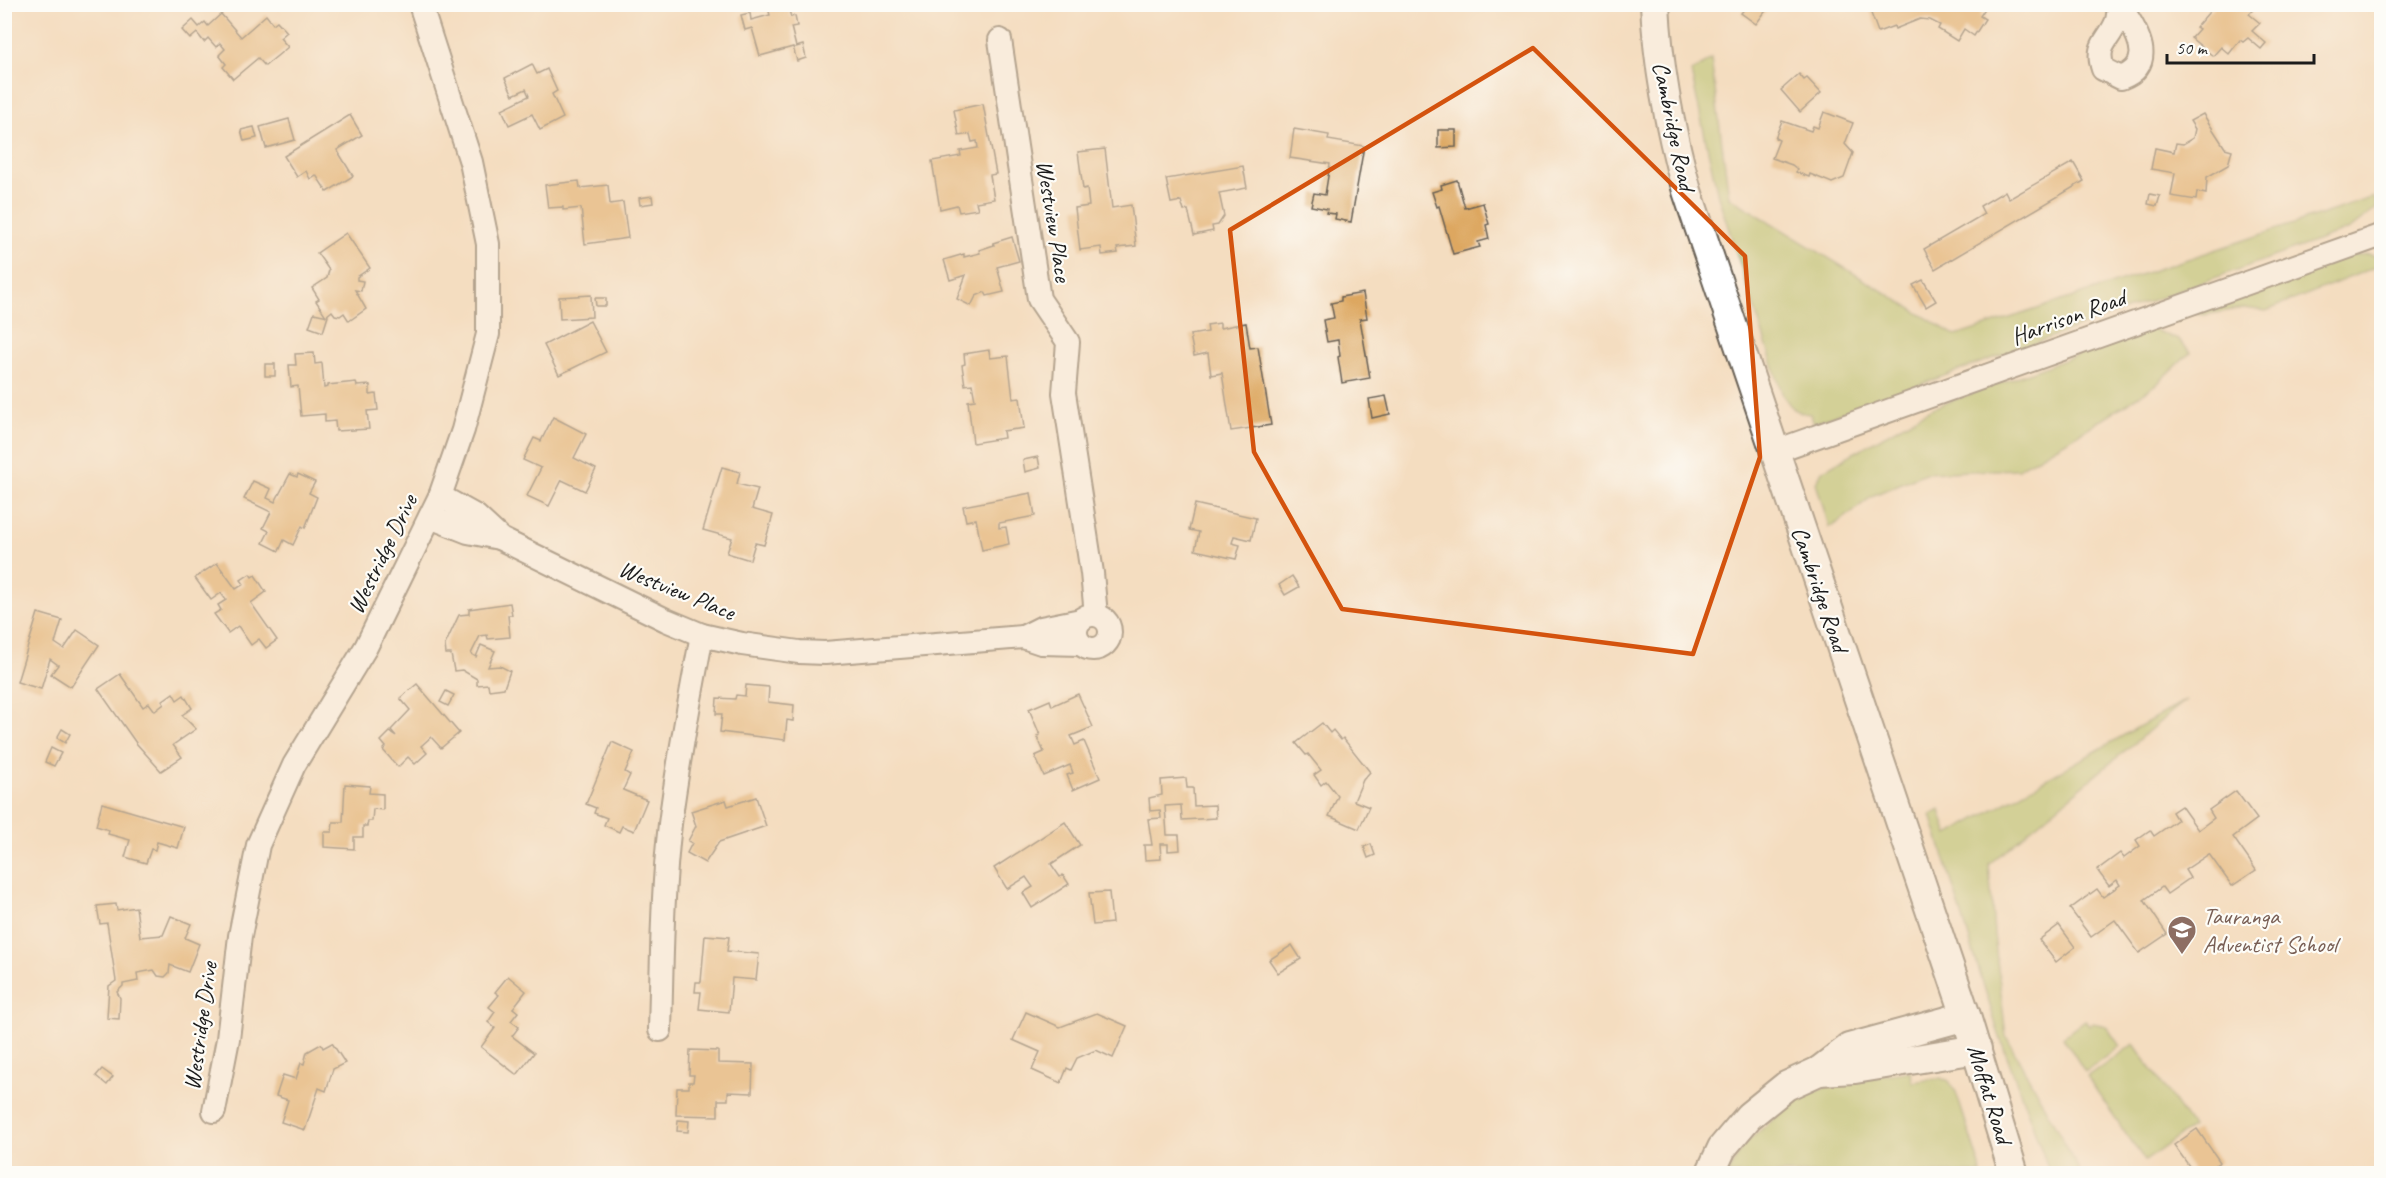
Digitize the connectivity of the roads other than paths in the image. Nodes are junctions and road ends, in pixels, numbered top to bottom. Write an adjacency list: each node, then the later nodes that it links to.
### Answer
1 (420, 4): 6 (street, Westridge Drive)
2 (1655, 4): 5 (main road, Cambridge Road)
3 (1000, 40): 9 (street, Westview Place)
4 (2382, 235): 5 (street, Harrison Road)
5 (1773, 452): 13 (main road, Cambridge Road)
6 (440, 496): 7 (street, Westridge Drive); 8 (street, Westview Place)
7 (430, 517): 8 (street, Westview Place); 17 (street, Westridge Drive)
8 (501, 538): 10 (street, Westview Place)
9 (1088, 617): 11 (street, Westview Place); 12 (street); 12 (street)
10 (702, 635): 11 (street, Westview Place); 14 (street)
11 (1023, 637): 12 (street, Westview Place)
12 (1081, 644)
13 (1966, 1016): 15 (main road, Moffat Road); 16 (main road)
14 (660, 1030)
15 (1977, 1049): 16 (main road); 19 (main road, Moffat Road)
16 (1819, 1071): 18 (main road)
17 (214, 1111)
18 (1710, 1173)
19 (2014, 1173)

